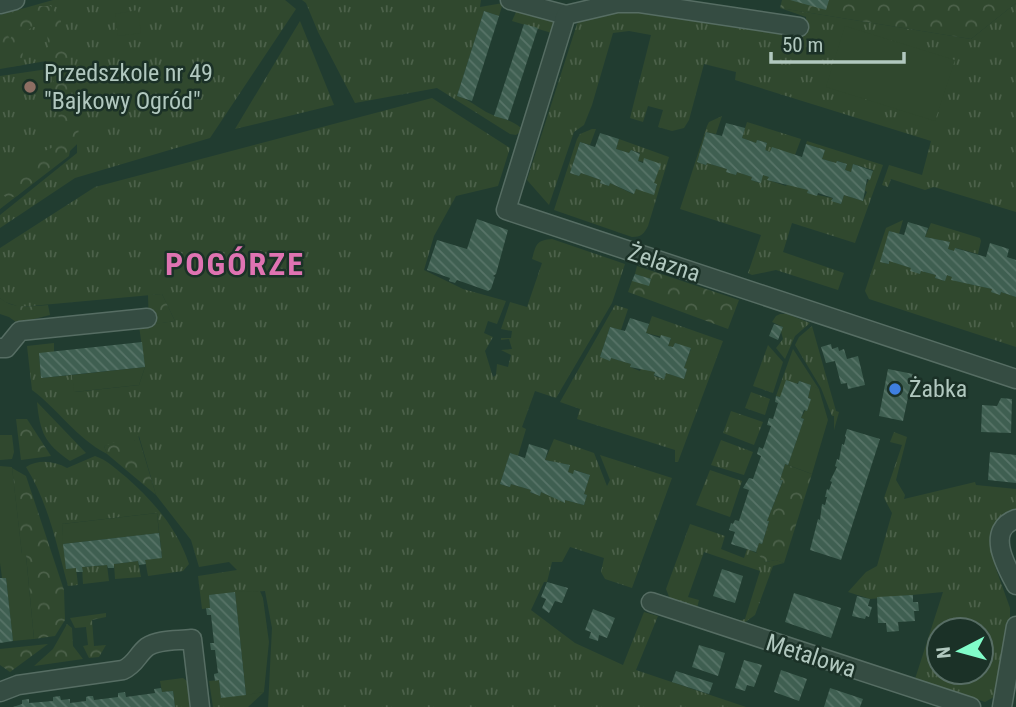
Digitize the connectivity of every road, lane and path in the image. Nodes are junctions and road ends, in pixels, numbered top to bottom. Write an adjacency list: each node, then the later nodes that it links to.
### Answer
1 (15, 0): 3 (street)
2 (510, 0): 4 (street)
3 (0, 4)
4 (566, 15): 5 (street); 8 (street, Żelazna)
5 (799, 27)
6 (147, 318): 7 (street)
7 (0, 348)
8 (1016, 379)
9 (1016, 519): 10 (street)
10 (1016, 584)
11 (651, 603): 15 (street, Metalowa)
12 (1016, 626): 16 (street)
13 (0, 692): 14 (street)
14 (200, 707)
15 (971, 707)
16 (1002, 707)

